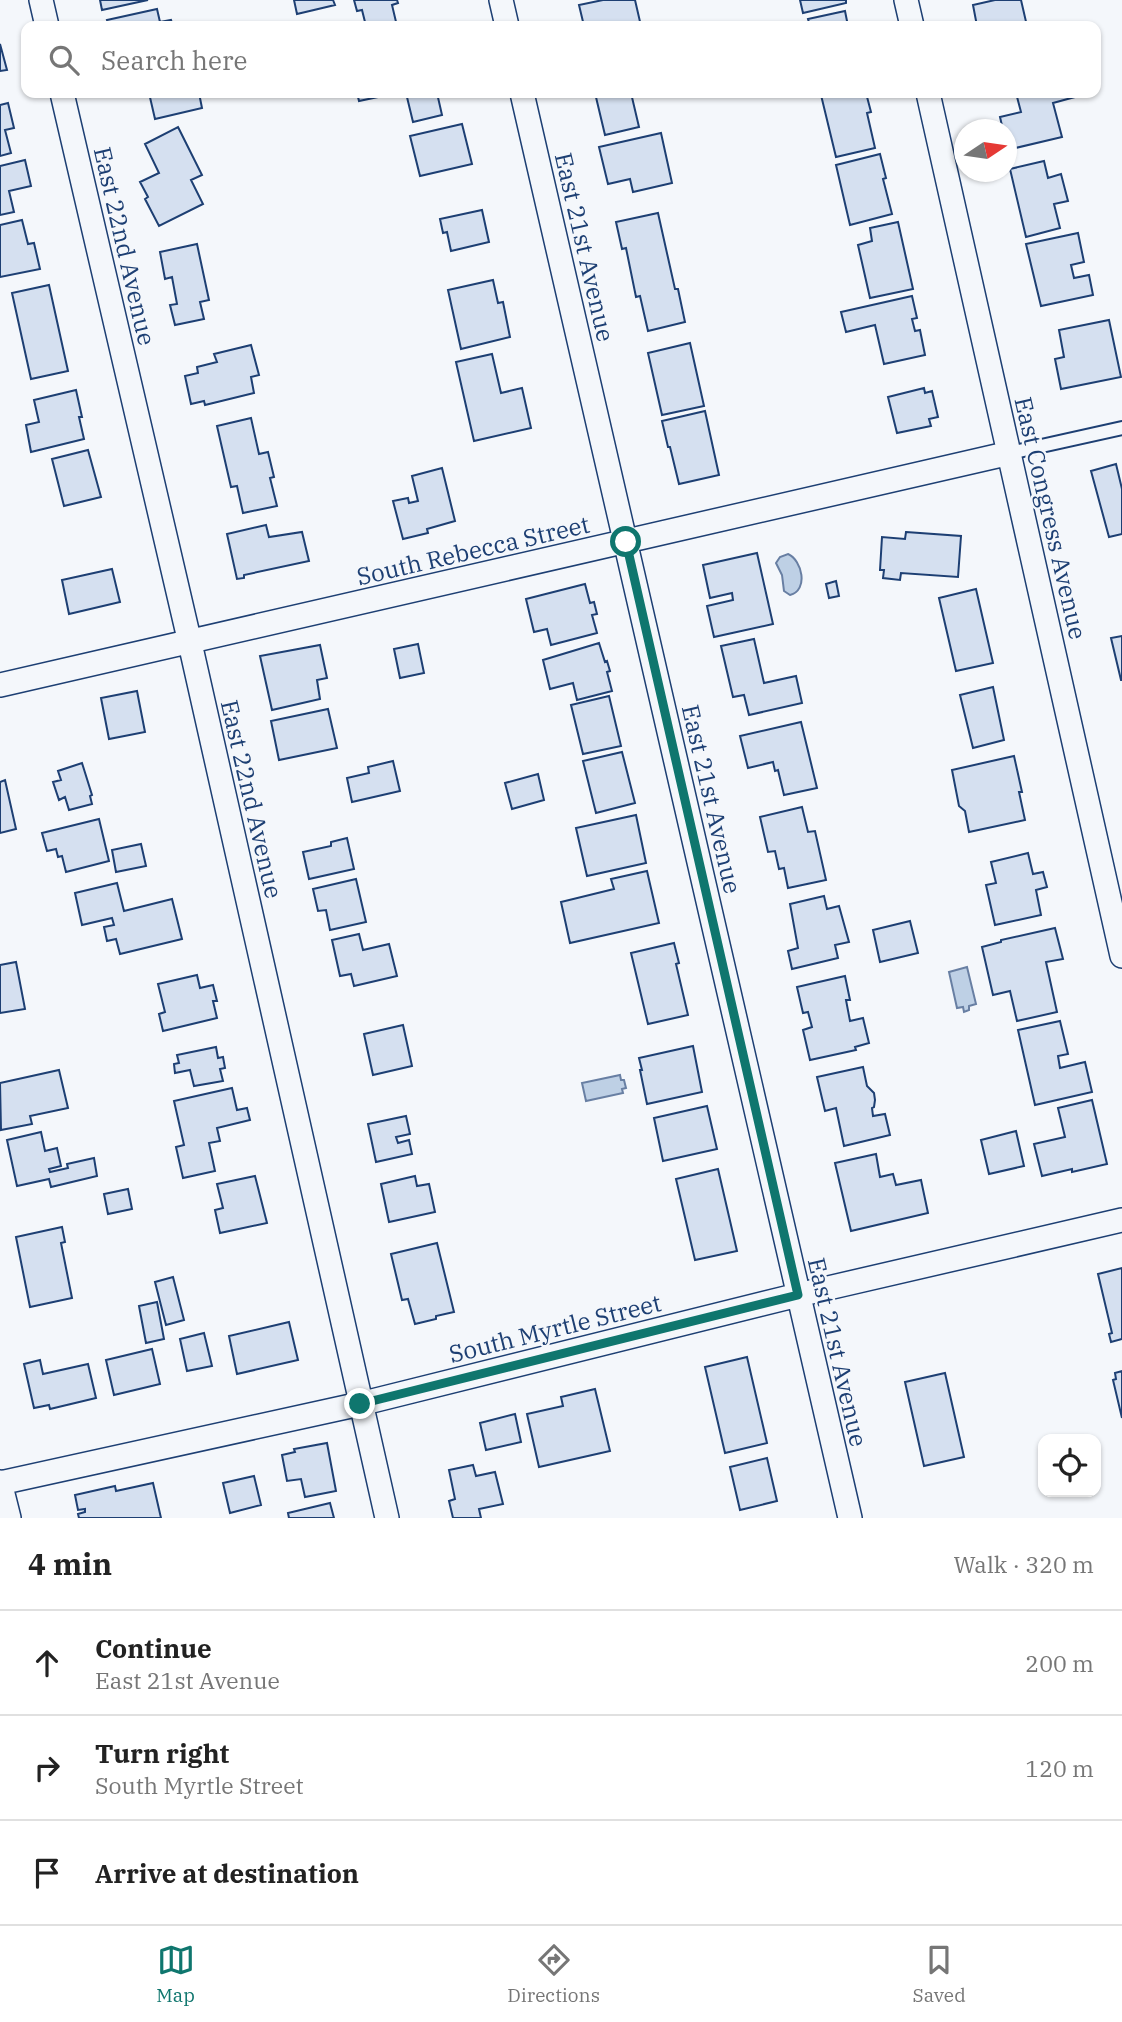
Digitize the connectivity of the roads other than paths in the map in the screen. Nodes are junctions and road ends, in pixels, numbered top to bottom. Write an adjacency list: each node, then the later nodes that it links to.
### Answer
1 (41, 0): 4 (street)
2 (500, 0): 5 (street)
3 (906, 0): 6 (street)
4 (46, 21)
5 (506, 21)
6 (911, 21)
7 (63, 98): 13 (street, East 22nd Avenue)
8 (523, 98): 12 (street, East 21st Avenue)
9 (929, 98): 11 (street, East Congress Avenue)
10 (1122, 428): 11 (lane, South Rebecca Street)
11 (1010, 453): 12 (street, South Rebecca Street); 15 (street, East Congress Avenue)
12 (626, 542): 13 (street, South Rebecca Street); 18 (street, East 21st Avenue)
13 (190, 643): 14 (street, South Rebecca Street); 19 (street, East 22nd Avenue)
14 (0, 685)
15 (1116, 906): 16 (street, East Congress Avenue)
16 (1122, 956)
17 (1122, 1220): 18 (street, South Myrtle Street)
18 (798, 1295): 19 (street, South Myrtle Street); 23 (street, East 21st Avenue)
19 (360, 1404): 20 (street, South Myrtle Street); 22 (street, East 22nd Avenue)
20 (0, 1482): 21 (street)
21 (9, 1518)
22 (387, 1518)
23 (850, 1518)

